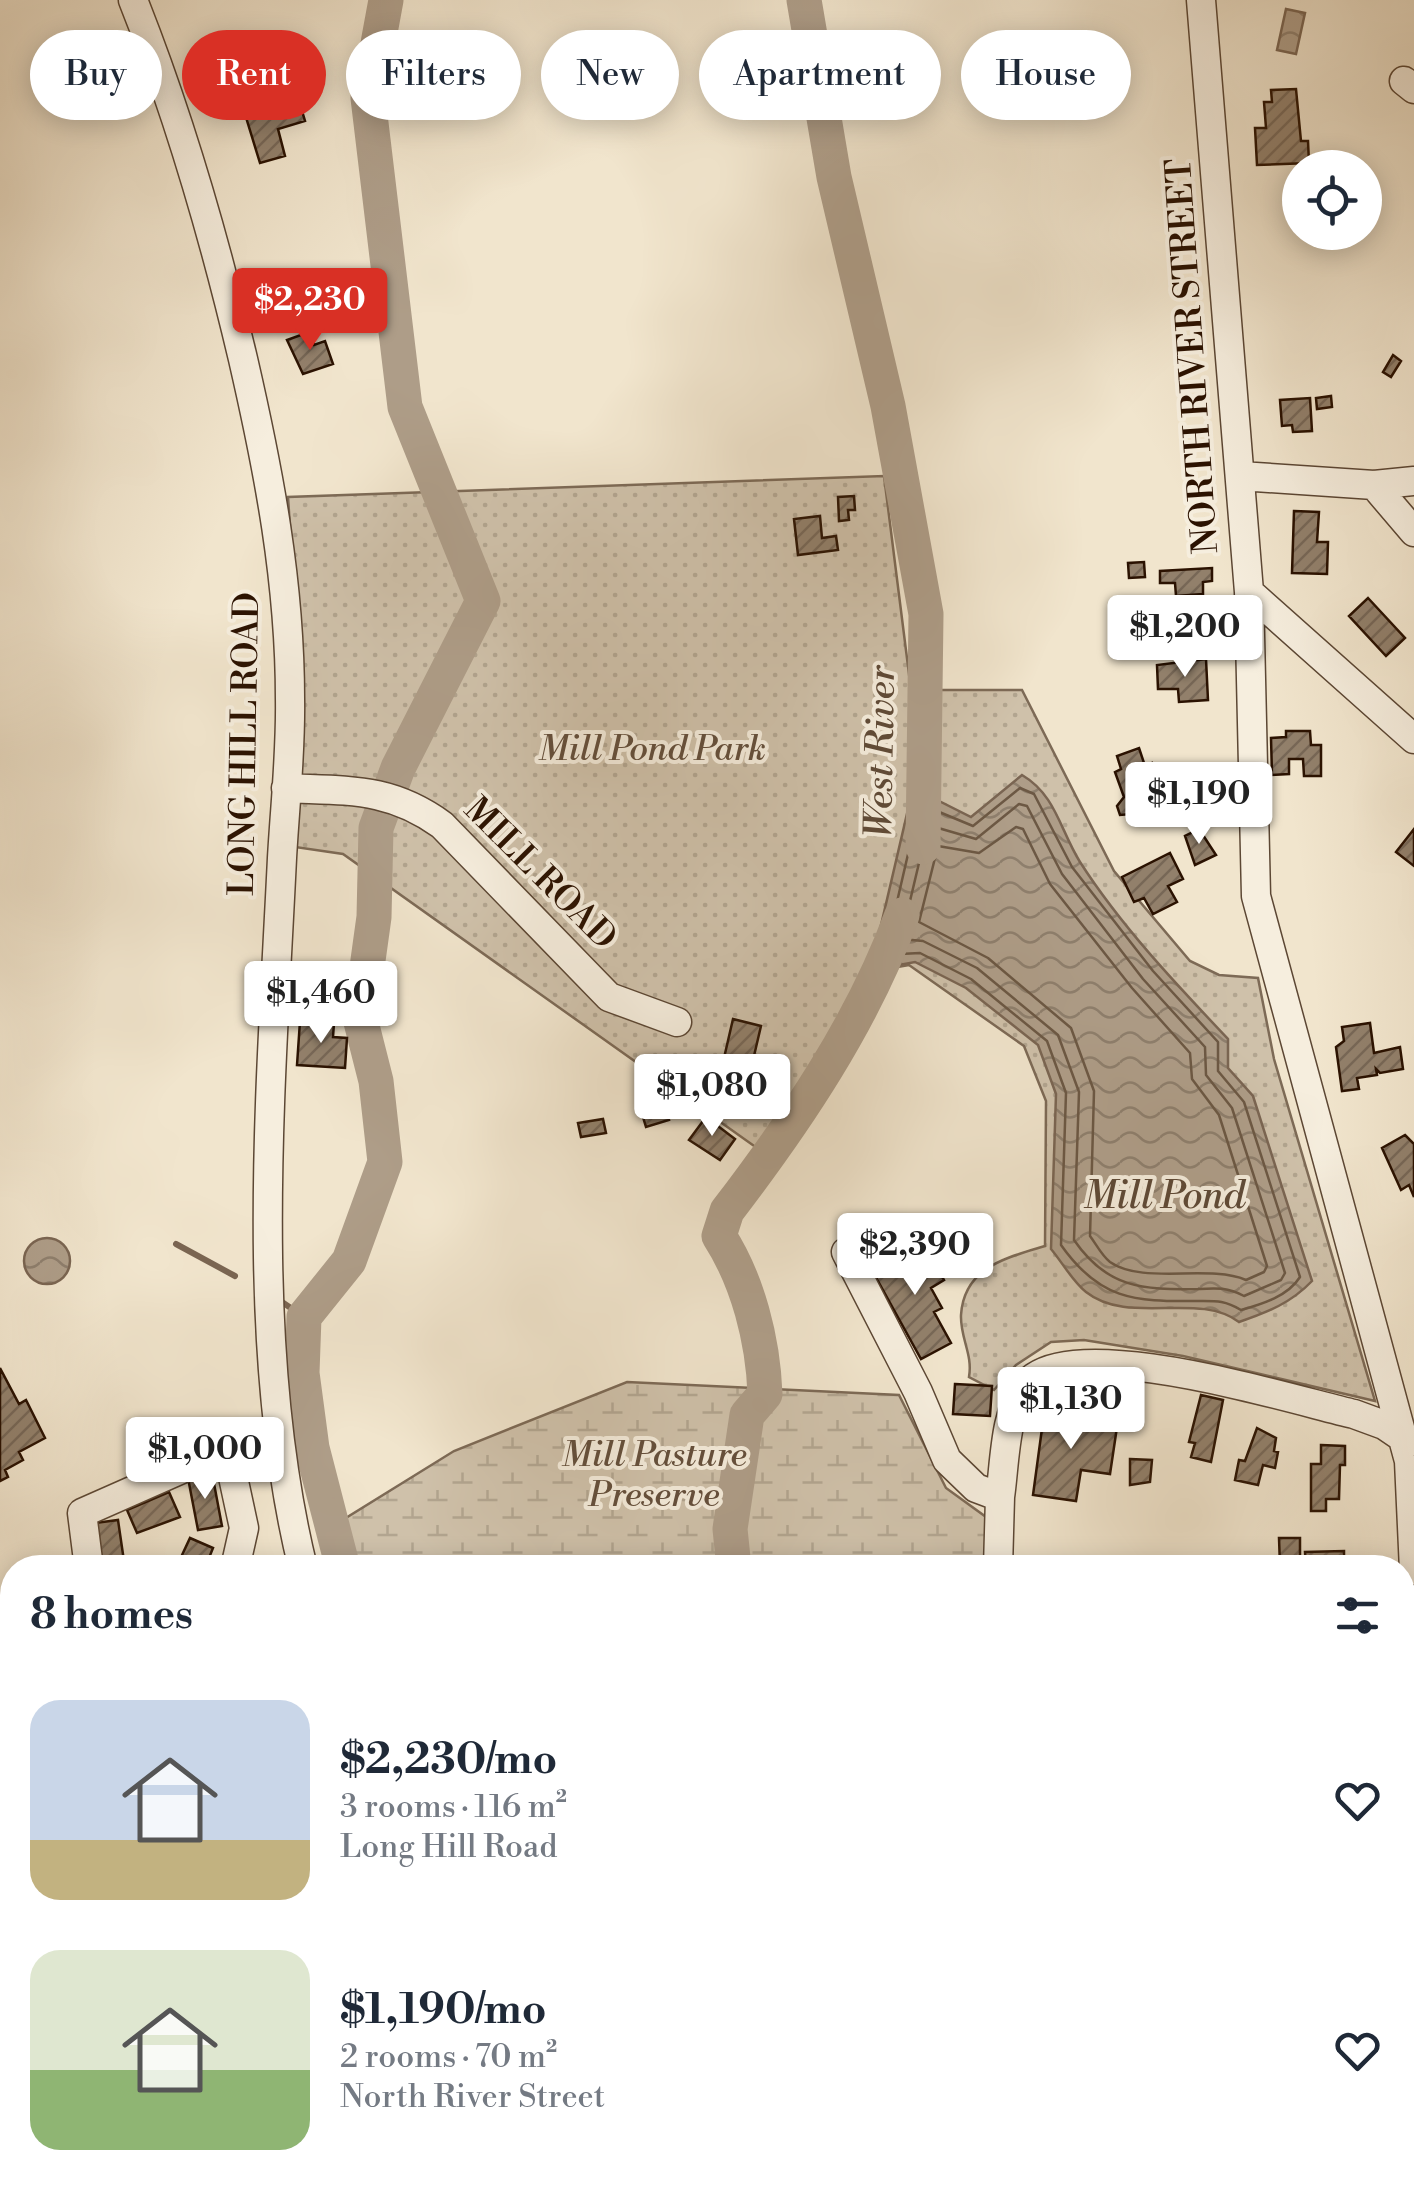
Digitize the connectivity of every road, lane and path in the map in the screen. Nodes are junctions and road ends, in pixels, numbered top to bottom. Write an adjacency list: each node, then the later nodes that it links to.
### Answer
1 (133, 0): 9 (street, LONG HILL ROAD)
2 (1203, 5): 3 (street, NORTH RIVER STREET)
3 (1240, 476): 5 (street); 7 (street, NORTH RIVER STREET)
4 (1414, 482): 5 (street)
5 (1374, 485): 6 (street)
6 (1414, 532)
7 (1249, 592): 8 (street); 12 (street, NORTH RIVER STREET)
8 (1414, 739)
9 (286, 788): 10 (street, MILL ROAD); 16 (street, LONG HILL ROAD)
10 (677, 1022)
11 (846, 1252): 13 (street)
12 (1408, 1441): 13 (street); 18 (street, NORTH RIVER STREET)
13 (1000, 1497): 17 (street)
14 (87, 1555): 15 (street)
15 (238, 1555)
16 (300, 1555)
17 (998, 1555)
18 (1413, 1555)

